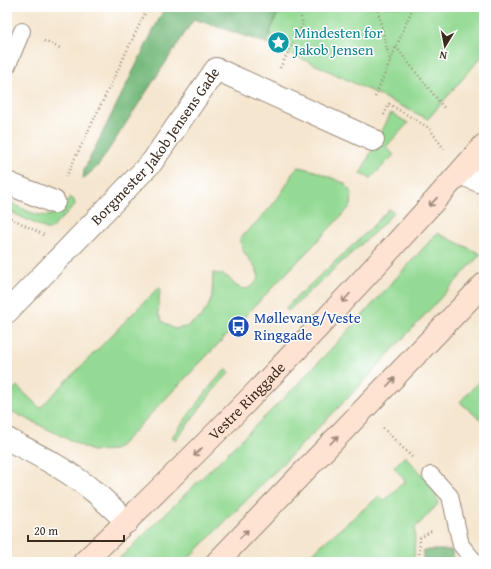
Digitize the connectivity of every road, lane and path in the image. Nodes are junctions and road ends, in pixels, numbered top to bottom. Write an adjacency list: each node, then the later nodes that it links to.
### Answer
1 (148, 7): 17 (path)
2 (298, 7): 9 (path)
3 (377, 7): 7 (path)
4 (413, 7): 6 (path)
5 (22, 31): 8 (lane)
6 (396, 46): 7 (path); 11 (path)
7 (390, 63): 10 (path)
8 (7, 67)
9 (268, 92): 12 (street, Borgmester Jakob Jensens Gade); 19 (street, Borgmester Jakob Jensens Gade)
10 (375, 97)
11 (445, 109)
12 (373, 140): 14 (path)
13 (484, 145): 14 (main road, Vestre Ringgade)
14 (460, 173): 15 (street); 26 (main road, Vestre Ringgade, one-way to 26)
15 (484, 183)
16 (7, 184): 17 (street)
17 (54, 202)
18 (7, 216): 19 (path)
19 (69, 248): 21 (street, Borgmester Jakob Jensens Gade)
20 (484, 284): 22 (main road, one-way to 20)
21 (7, 312)
22 (364, 410): 24 (path); 28 (main road, one-way to 22)
23 (7, 438): 26 (street)
24 (430, 475): 25 (lane)
25 (455, 518): 29 (path); 30 (lane)
26 (127, 522): 27 (main road, Vestre Ringgade)
27 (84, 562)
28 (217, 562)
29 (419, 562)
30 (475, 562)

